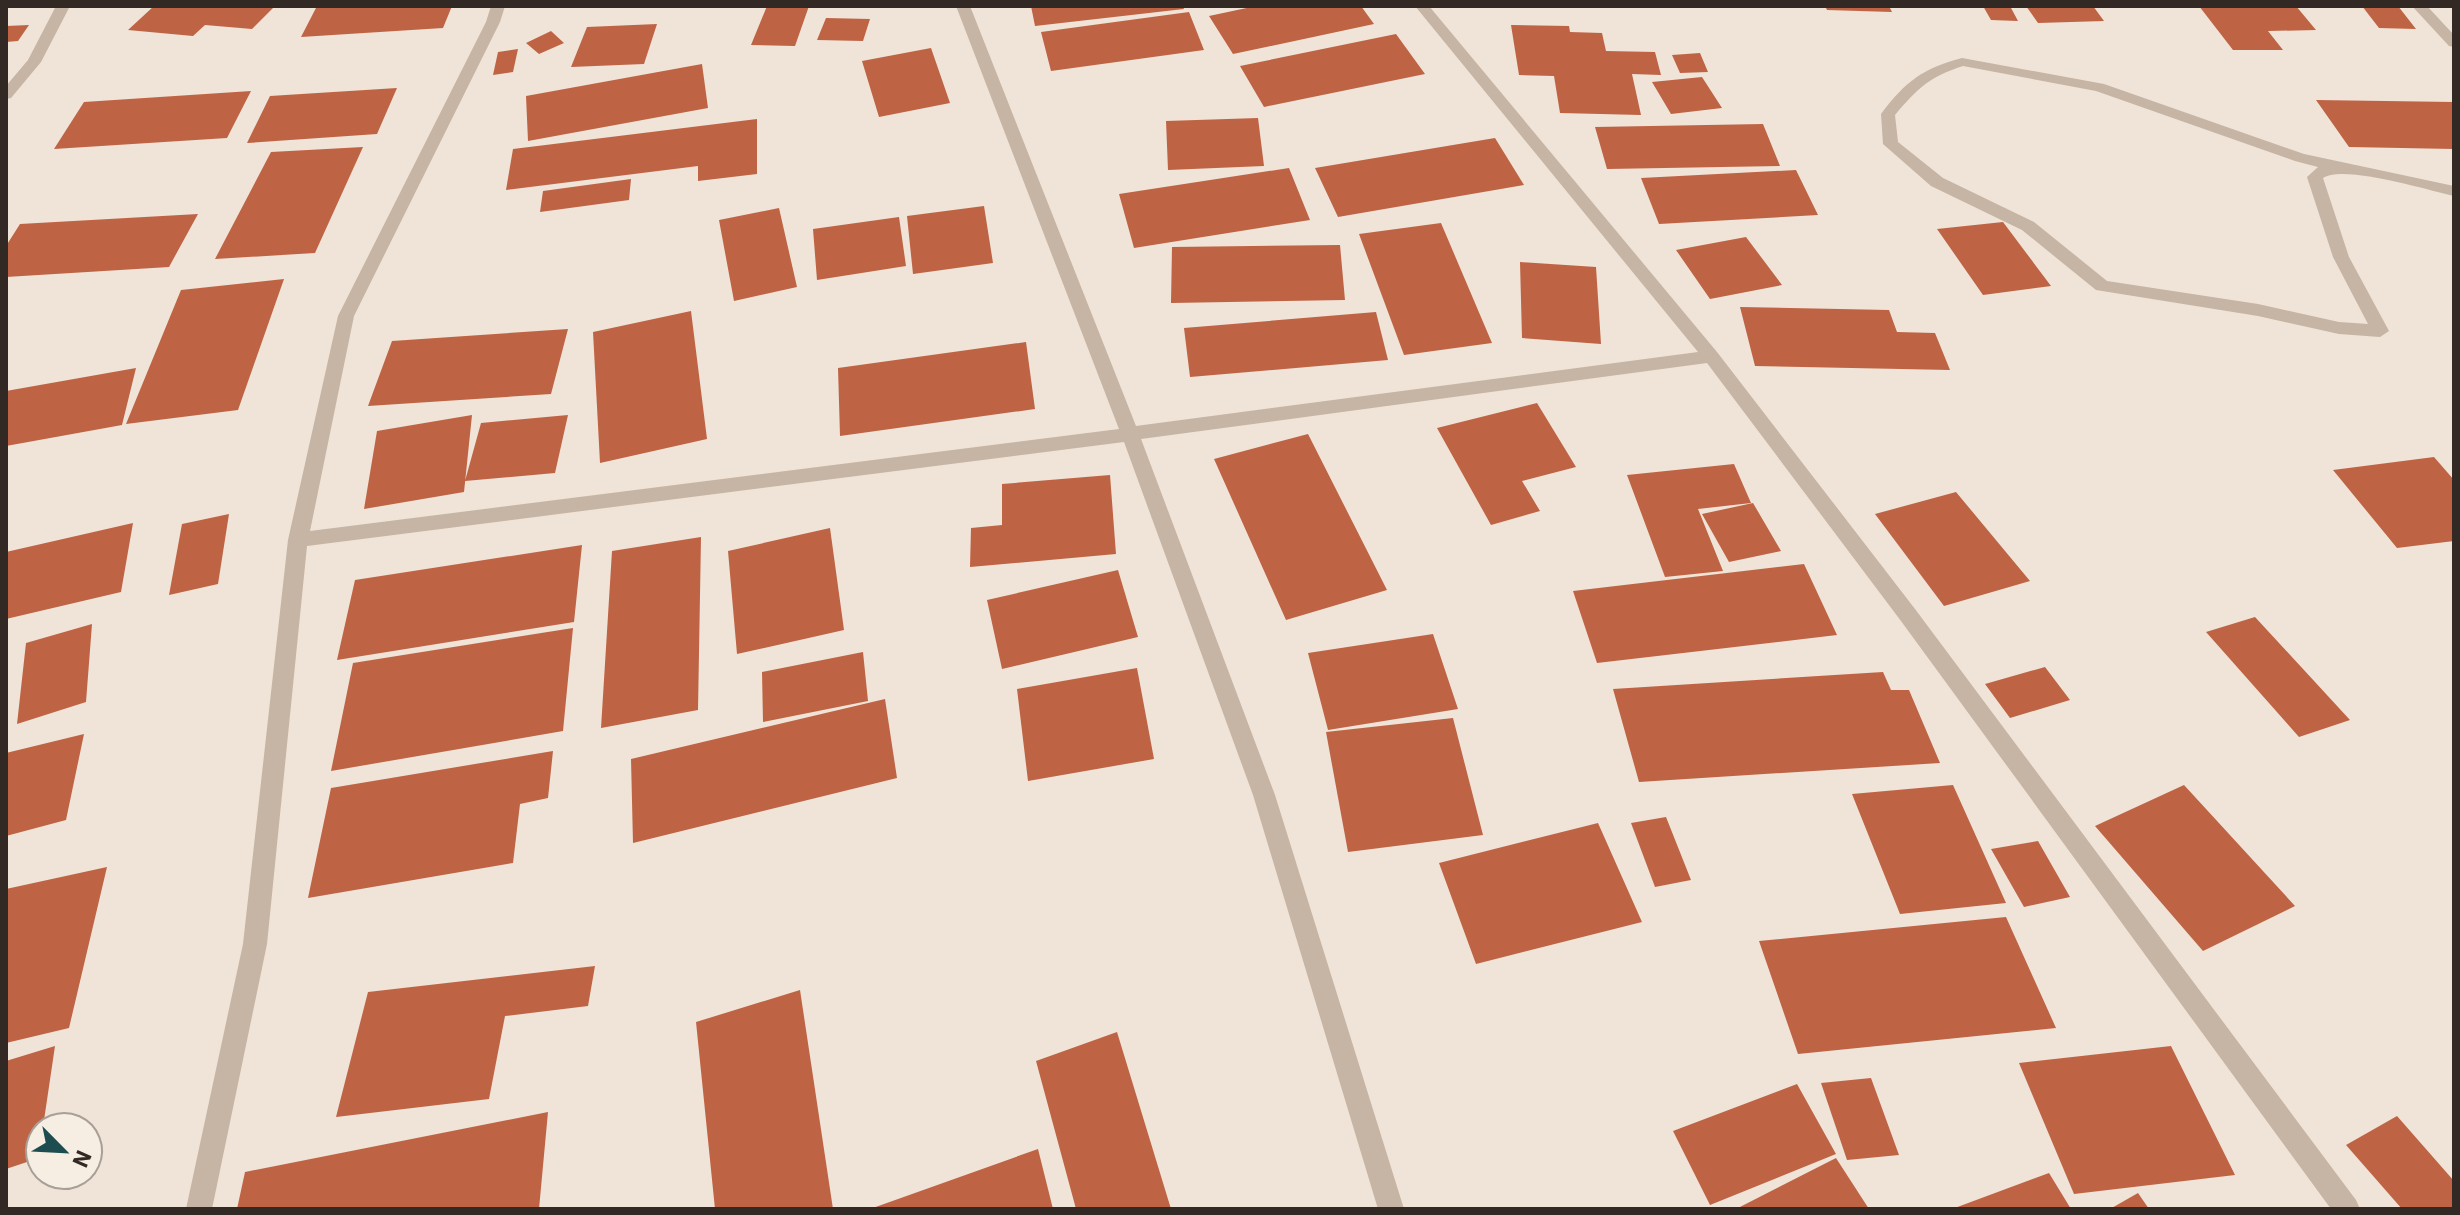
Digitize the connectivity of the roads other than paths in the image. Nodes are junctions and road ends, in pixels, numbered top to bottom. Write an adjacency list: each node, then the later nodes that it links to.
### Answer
1 (63, 6): 7 (street)
2 (498, 6): 12 (street)
3 (963, 6): 11 (street)
4 (1422, 6): 10 (street)
5 (2419, 6): 6 (street)
6 (2454, 43)
7 (6, 95)
8 (2348, 168): 8 (street); 9 (street)
9 (2454, 191)
10 (1711, 356): 11 (street); 15 (street)
11 (1130, 434): 12 (street); 14 (street)
12 (298, 540): 13 (street)
13 (199, 1209)
14 (1391, 1209)
15 (2347, 1209)

